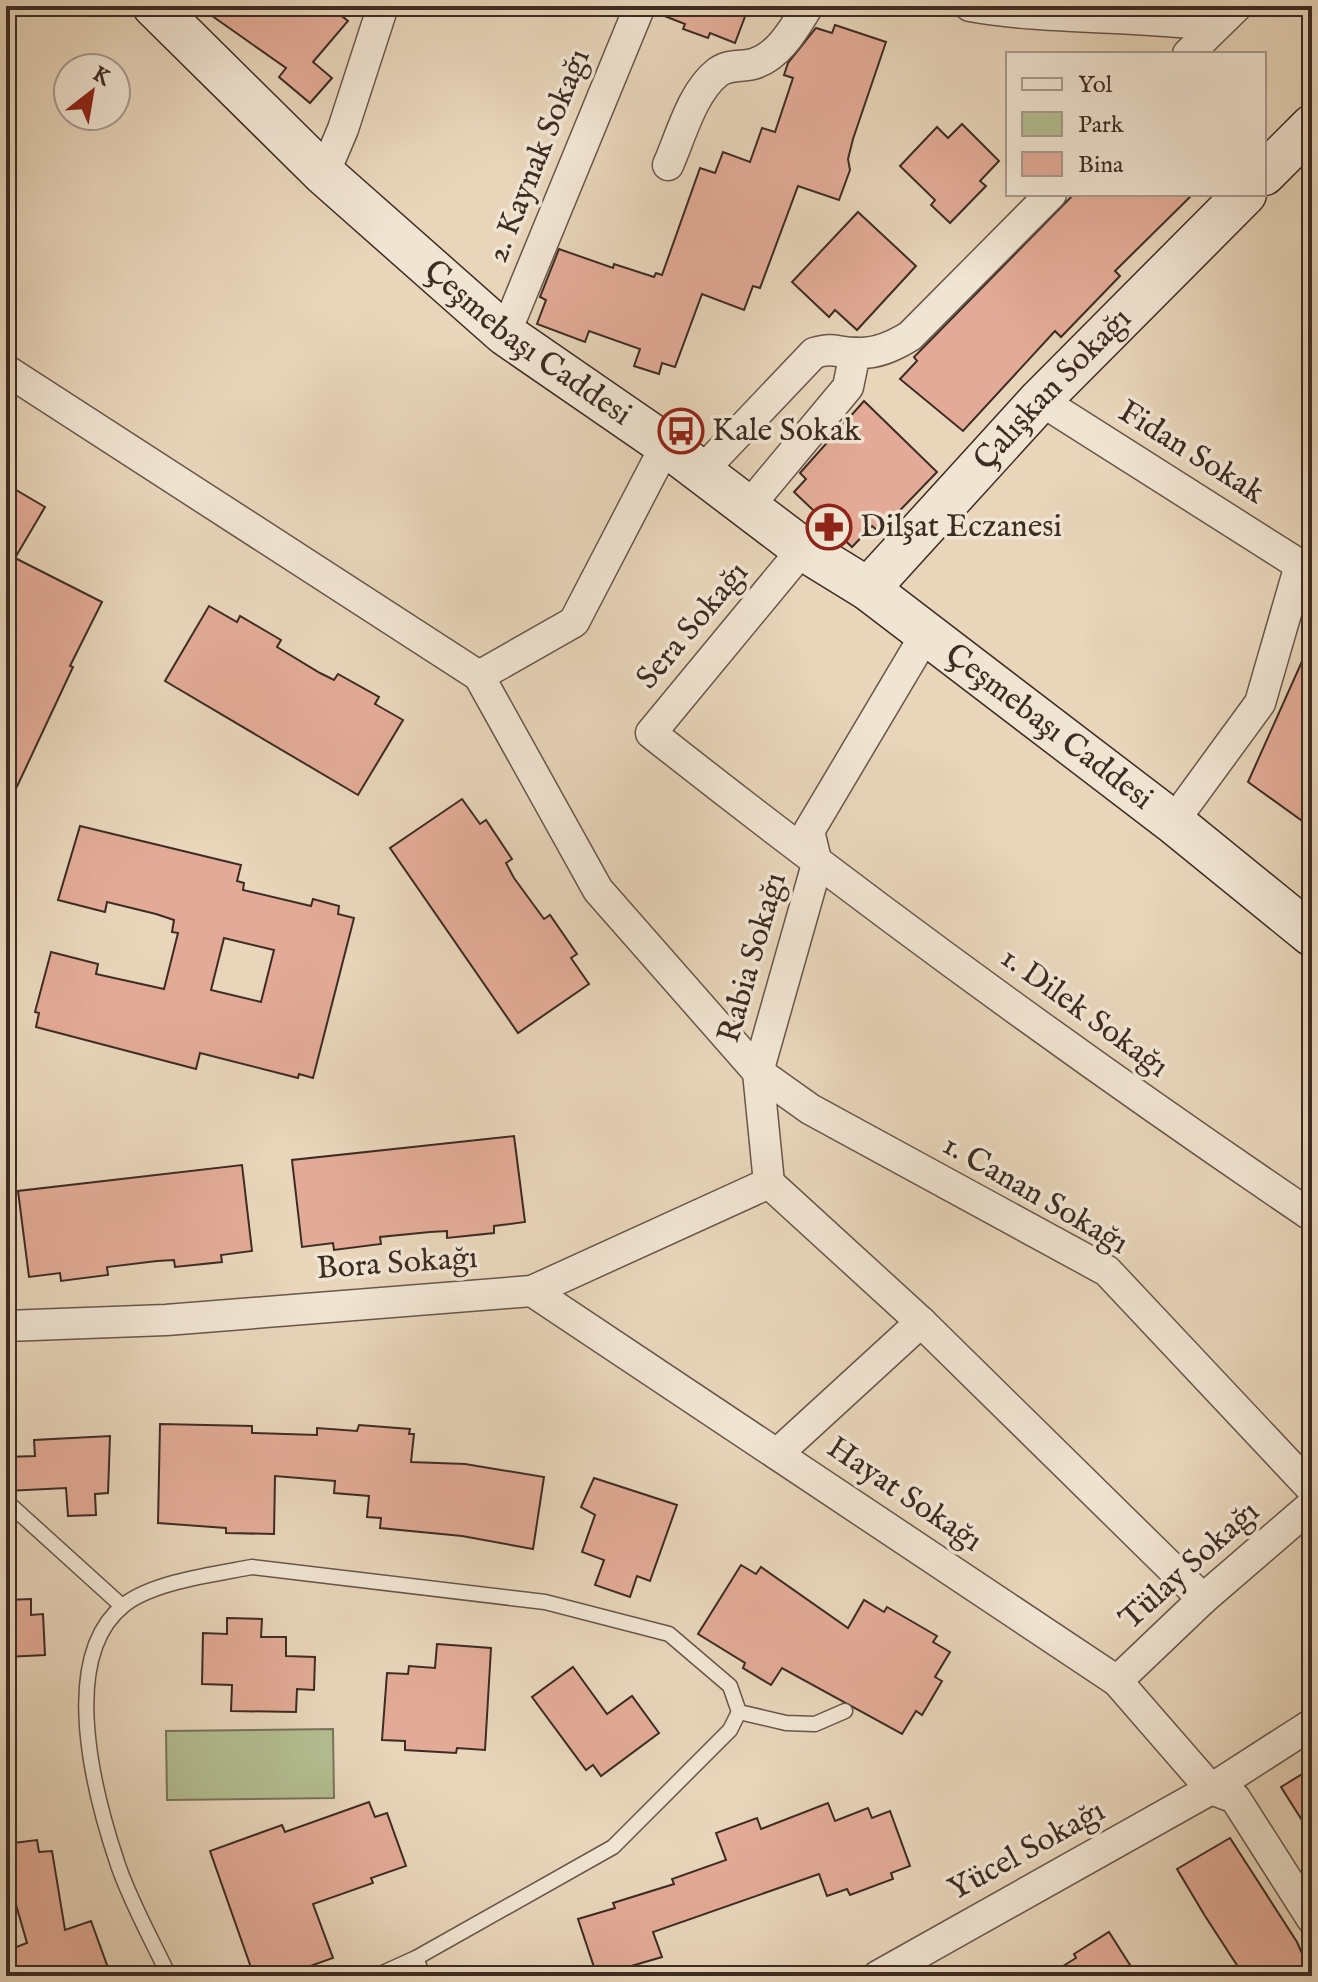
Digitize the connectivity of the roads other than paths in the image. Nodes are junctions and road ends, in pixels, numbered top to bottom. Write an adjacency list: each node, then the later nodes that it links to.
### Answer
1 (154, 6): 11 (main road, Çeşmebaşı Caddesi)
2 (383, 6): 11 (street)
3 (640, 6): 14 (street, 2. Kaynak Sokağı)
4 (808, 6): 9 (street)
5 (970, 6): 6 (street)
6 (1226, 16): 7 (street)
7 (1190, 52)
8 (1312, 126): 10 (main road)
9 (668, 165)
10 (1266, 172)
11 (324, 174): 14 (main road, Çeşmebaşı Caddesi)
12 (1049, 196): 15 (street)
13 (1243, 196): 17 (main road, Çalışkan Sokağı)
14 (505, 334): 18 (main road, Çeşmebaşı Caddesi)
15 (855, 353): 19 (street); 20 (street)
16 (6, 370): 24 (street)
17 (1040, 400): 22 (main road, Çalışkan Sokağı); 25 (street, Fidan Sokak)
18 (666, 445): 19 (main road, Çeşmebaşı Caddesi); 24 (street)
19 (701, 472): 20 (main road, Çeşmebaşı Caddesi)
20 (748, 507): 21 (main road, Çeşmebaşı Caddesi)
21 (803, 549): 22 (main road, Çeşmebaşı Caddesi); 26 (street, Sera Sokağı)
22 (868, 589): 23 (main road, Çeşmebaşı Caddesi)
23 (926, 634): 25 (main road, Çeşmebaşı Caddesi); 26 (street)
24 (479, 676): 28 (street, 1. Canan Sokağı)
25 (1173, 822): 27 (main road, Çeşmebaşı Caddesi)
26 (817, 864): 28 (street, Rabia Sokağı); 30 (street, 1. Dilek Sokağı)
27 (1312, 935)
28 (758, 1072): 29 (street); 35 (street, 1. Canan Sokağı)
29 (769, 1183): 31 (street, Bora Sokağı); 32 (street)
30 (1312, 1216)
31 (532, 1291): 33 (street, Bora Sokağı); 34 (street, Hayat Sokağı)
32 (921, 1322): 34 (street); 38 (street)
33 (6, 1326)
34 (777, 1454): 40 (street, Hayat Sokağı)
35 (1312, 1489)
36 (6, 1501): 39 (lane)
37 (1312, 1505): 38 (street, Tülay Sokağı)
38 (1203, 1599): 40 (street, Tülay Sokağı)
39 (122, 1606): 42 (lane); 47 (lane)
40 (1117, 1681): 44 (street, Hayat Sokağı)
41 (845, 1711): 42 (lane)
42 (739, 1712): 46 (lane)
43 (1312, 1724): 44 (street, Yücel Sokağı)
44 (1211, 1789): 45 (street, Hayat Sokağı); 50 (street, Yücel Sokağı)
45 (1312, 1919)
46 (416, 1958): 48 (lane); 49 (lane)
47 (169, 1976)
48 (377, 1976)
49 (423, 1976)
50 (878, 1976)

